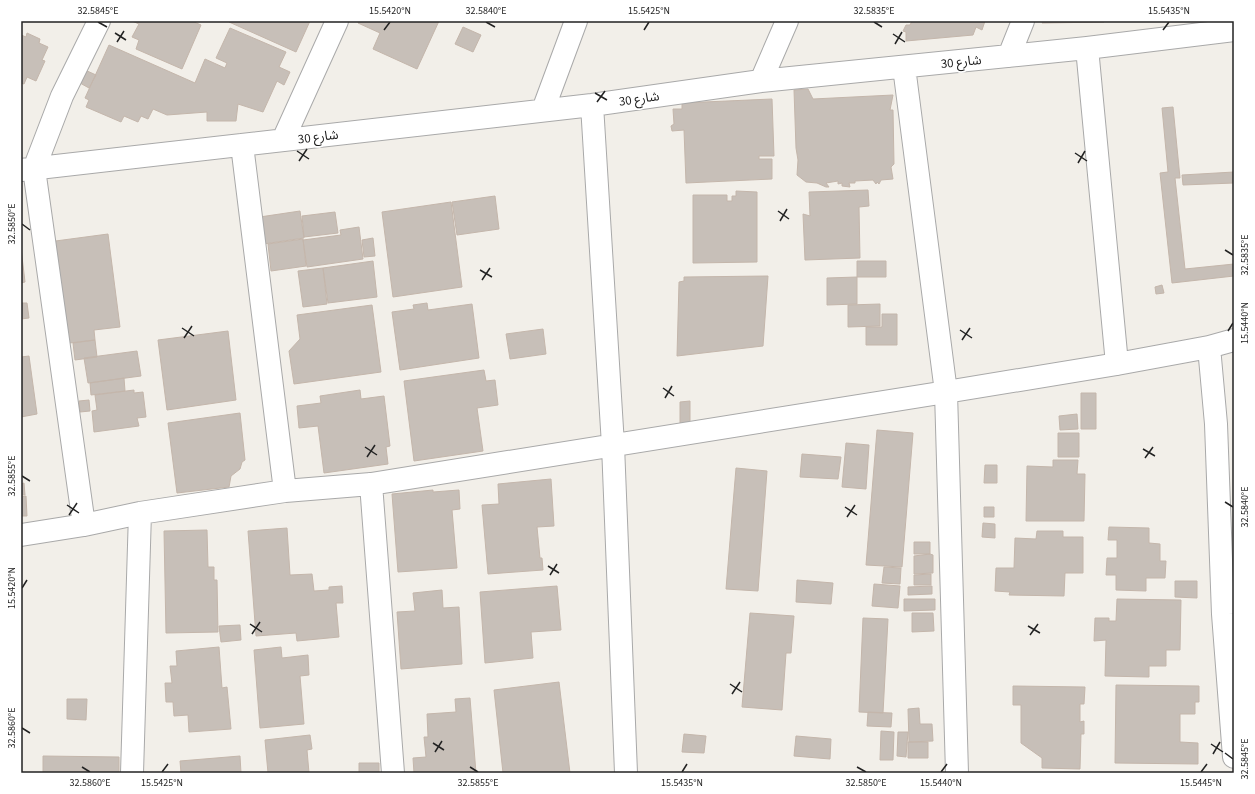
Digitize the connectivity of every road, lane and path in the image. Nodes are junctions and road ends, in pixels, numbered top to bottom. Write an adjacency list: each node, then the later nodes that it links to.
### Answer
1 (99, 21): 15 (street)
2 (337, 21): 13 (street)
3 (576, 21): 12 (street)
4 (788, 21): 10 (street)
5 (1023, 21): 8 (street)
6 (1234, 30): 7 (street, شارع 30)
7 (1087, 48): 8 (street, شارع 30); 18 (street)
8 (1008, 56): 9 (street, شارع 30)
9 (904, 67): 10 (street, شارع 30); 19 (street)
10 (761, 81): 11 (street, شارع 30)
11 (592, 105): 12 (street, شارع 30); 20 (street)
12 (543, 110): 13 (street, شارع 30)
13 (283, 140): 14 (street, شارع 30)
14 (242, 145): 15 (street, شارع 30); 22 (street)
15 (28, 170): 24 (street)
16 (1234, 340): 17 (street)
17 (1209, 347): 18 (street); 26 (street)
18 (1117, 364): 19 (street)
19 (946, 392): 20 (street); 30 (street)
20 (613, 445): 21 (street); 29 (street)
21 (371, 484): 22 (street); 28 (street)
22 (285, 491): 23 (street)
23 (140, 513): 24 (street); 27 (street)
24 (84, 525): 25 (street)
25 (21, 535)
26 (1234, 757)
27 (132, 773)
28 (393, 773)
29 (626, 773)
30 (957, 773)

